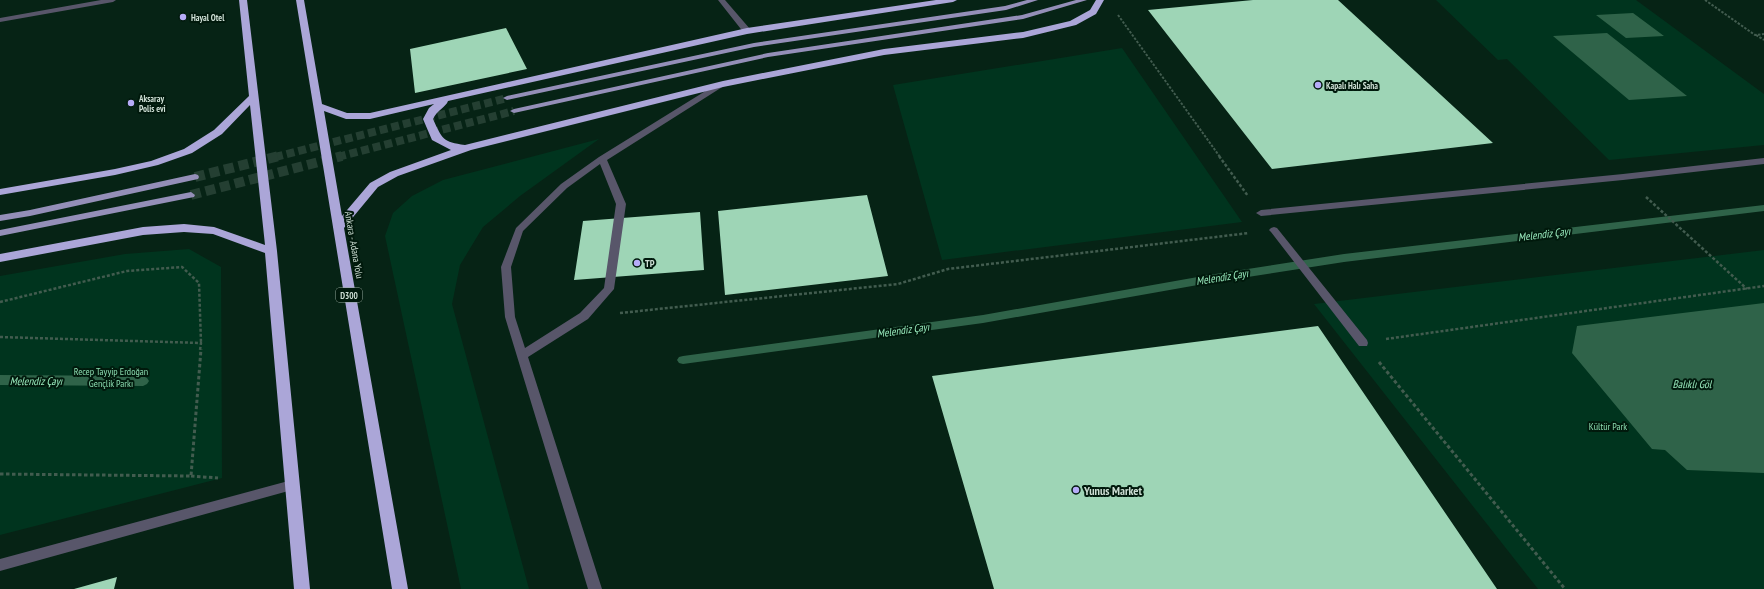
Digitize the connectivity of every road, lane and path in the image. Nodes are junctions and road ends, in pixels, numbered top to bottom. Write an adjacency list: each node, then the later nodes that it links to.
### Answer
1 (113, 0): 11 (street)
2 (243, 0): 17 (highway)
3 (300, 0): 20 (highway, Ankara - Adana Yolu / D300)
4 (721, 0): 12 (street)
5 (952, 0): 12 (highway)
6 (1035, 0): 19 (main road)
7 (1084, 0): 21 (main road)
8 (1100, 0): 16 (highway)
9 (1705, 0): 14 (path)
10 (1116, 12): 29 (path)
11 (0, 20)
12 (747, 31): 18 (highway)
13 (1764, 34): 14 (path)
14 (1755, 35): 15 (path)
15 (1764, 40)
16 (723, 84): 22 (highway); 23 (street)
17 (254, 96): 27 (highway); 34 (highway)
18 (454, 97): 20 (highway); 22 (highway)
19 (507, 98)
20 (319, 106): 31 (highway, Ankara - Adana Yolu / D300)
21 (514, 111)
22 (472, 147): 31 (highway)
23 (602, 159): 39 (street); 43 (street)
24 (1764, 161): 26 (street)
25 (195, 177): 30 (main road)
26 (1623, 177): 29 (street); 37 (path)
27 (0, 192)
28 (191, 195): 33 (main road)
29 (1260, 213)
30 (0, 218)
31 (338, 228): 48 (highway, Ankara - Adana Yolu / D300)
32 (1274, 230): 39 (path); 42 (street)
33 (0, 233)
34 (271, 251): 35 (highway); 45 (highway)
35 (0, 258)
36 (1764, 286): 37 (path)
37 (1747, 289): 42 (path)
38 (0, 302): 41 (path)
39 (584, 316): 43 (street)
40 (0, 337): 41 (path)
41 (201, 343): 44 (path)
42 (1363, 343): 50 (path)
43 (522, 355): 49 (street)
44 (0, 474)
45 (292, 485): 46 (street); 47 (highway)
46 (0, 565)
47 (302, 589)
48 (400, 589)
49 (595, 589)
50 (1565, 589)

